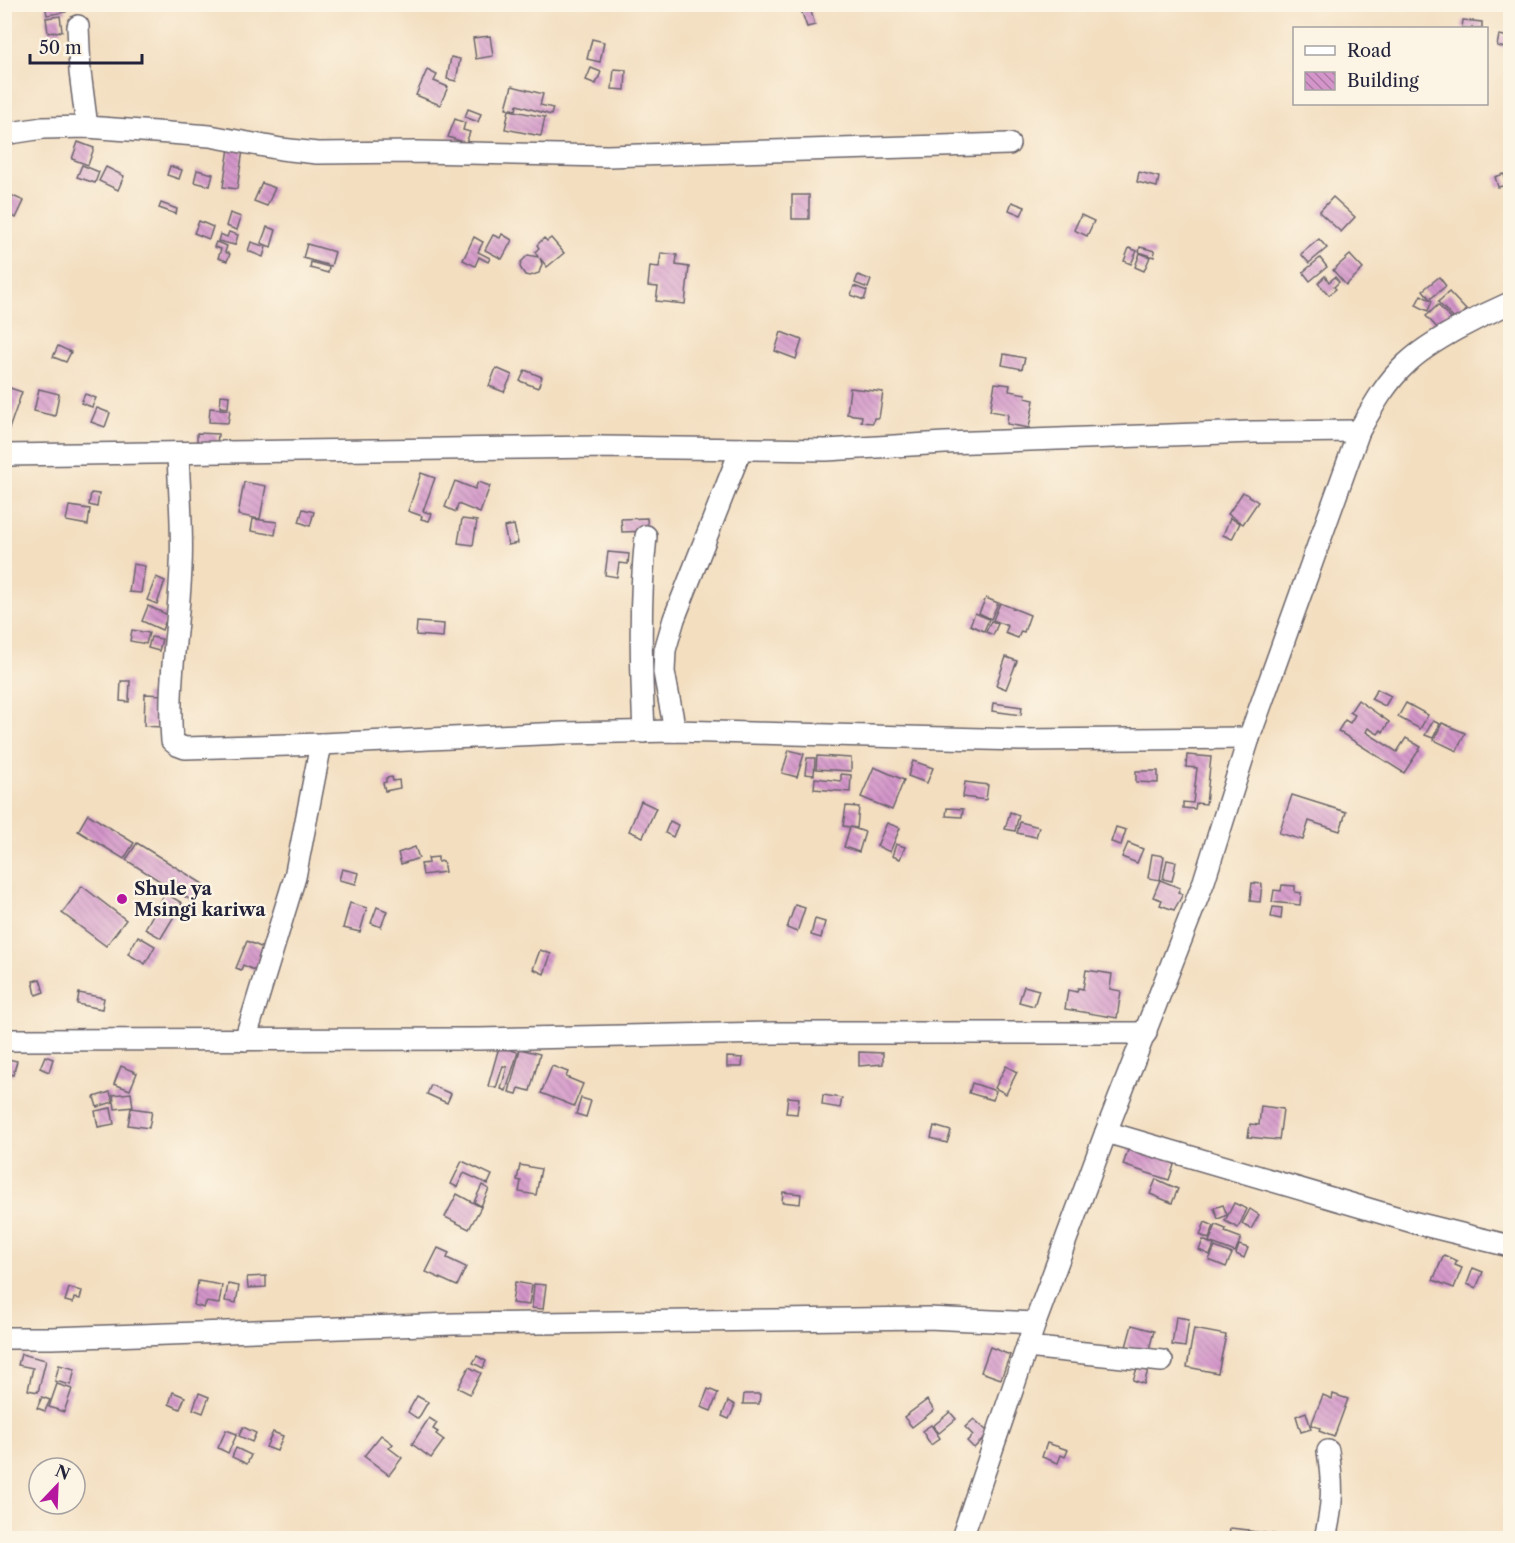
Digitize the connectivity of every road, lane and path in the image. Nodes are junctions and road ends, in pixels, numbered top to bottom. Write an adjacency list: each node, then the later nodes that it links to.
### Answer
1 (78, 26): 2 (street)
2 (87, 127): 3 (street); 4 (street)
3 (4, 134)
4 (1009, 144)
5 (1510, 303): 6 (street)
6 (1359, 431): 7 (street); 13 (street)
7 (741, 449): 8 (street); 11 (street)
8 (178, 453): 9 (street); 14 (street)
9 (4, 455)
10 (646, 536): 12 (street)
11 (675, 731): 12 (street); 13 (street)
12 (644, 732): 14 (street)
13 (1249, 738): 15 (street)
14 (321, 744): 17 (street)
15 (1146, 1033): 17 (street); 18 (street)
16 (4, 1040): 17 (street)
17 (245, 1040)
18 (1106, 1132): 19 (street); 20 (street)
19 (1510, 1245)
20 (1035, 1323): 21 (street); 22 (street)
21 (4, 1338)
22 (1027, 1347): 23 (street); 25 (street)
23 (1162, 1361)
24 (1328, 1451): 26 (street)
25 (962, 1539)
26 (1325, 1539)

